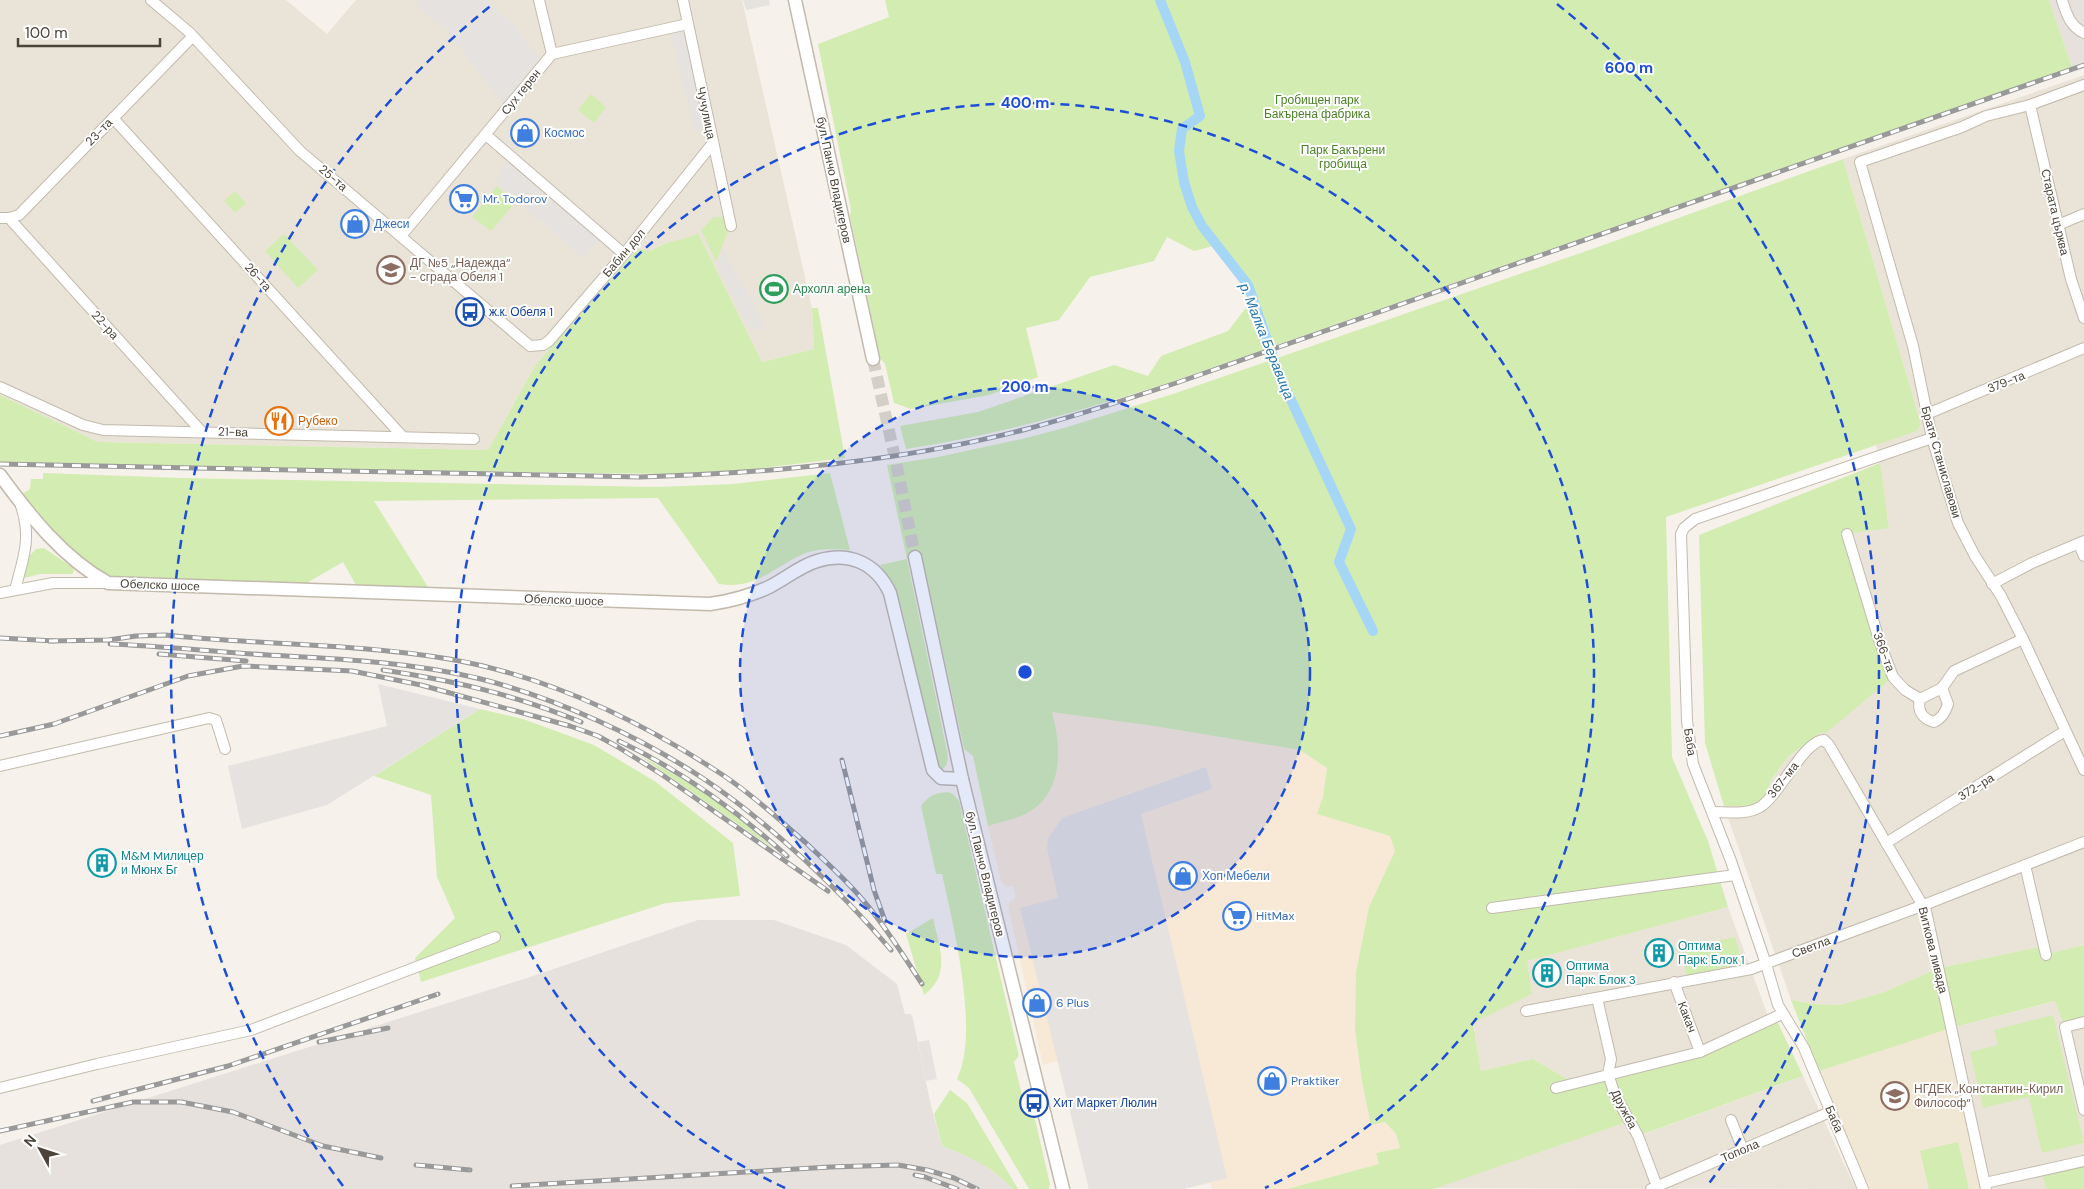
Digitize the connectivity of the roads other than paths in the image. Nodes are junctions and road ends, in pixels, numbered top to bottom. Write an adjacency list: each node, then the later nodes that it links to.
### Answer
1 (151, 0): 8 (street, 25-та)
2 (539, 0): 9 (street)
3 (682, 0): 6 (street, Чучулица)
4 (795, 0): 24 (street, бул. Панчо Владигеров)
5 (2062, 0): 7 (street)
6 (688, 24): 9 (street); 14 (street, Чучулица)
7 (2084, 33)
8 (193, 36): 12 (street, 23-та); 19 (street, 25-та)
9 (552, 54): 13 (street, Сух герен)
10 (2084, 85): 11 (street)
11 (2030, 105): 17 (street, Старата църква); 26 (street, Братя Станиславови)
12 (113, 118): 16 (street, 23-та); 28 (street, 26-та)
13 (486, 134): 19 (street, Сух герен); 20 (street)
14 (713, 143): 18 (street, Чучулица); 20 (street, Бабин дол)
15 (2084, 214): 17 (street)
16 (5, 218): 27 (street, 22-ра)
17 (2058, 224): 21 (street, Старата църква)
18 (731, 226)
19 (400, 236): 22 (street, 25-та)
20 (624, 254): 22 (street, Бабин дол)
21 (2084, 318)
22 (526, 344)
23 (2084, 348): 26 (street, 379-та)
24 (873, 359)
25 (0, 387): 27 (street, 21-ва)
26 (1927, 414): 29 (street, Братя Станиславови)
27 (201, 431): 28 (street, 21-ва)
28 (403, 437): 30 (street, 21-ва)
29 (1932, 438): 38 (street, Братя Станиславови); 50 (street, Баба)
30 (474, 439)
31 (0, 474): 32 (street)
32 (20, 502): 37 (street); 39 (street)
33 (1847, 534): 43 (street, 366-та)
34 (2081, 543): 35 (street); 38 (street)
35 (2084, 556)
36 (915, 557): 49 (street, бул. Панчо Владигеров)
37 (108, 583): 39 (street, Обелско шосе); 49 (street, Обелско шосе)
38 (1992, 584): 41 (street, Братя Станиславови)
39 (15, 590): 40 (street, Обелско шосе)
40 (0, 593)
41 (2024, 639): 42 (street); 44 (street, Братя Станиславови)
42 (1942, 688): 43 (street); 43 (street)
43 (1920, 699)
44 (2065, 731): 48 (street, Братя Станиславови); 52 (street, 372-ра)
45 (1818, 740): 50 (street, 367-ма); 52 (street, Виткова ливада)
46 (225, 749): 47 (street)
47 (0, 766)
48 (2084, 770)
49 (962, 779): 76 (street, бул. Панчо Владигеров)
50 (1713, 812): 54 (street, Баба)
51 (2084, 842): 53 (street, Светла)
52 (1886, 844): 55 (street, Виткова ливада)
53 (2025, 865): 55 (street, Светла); 58 (street)
54 (1735, 875): 56 (street); 59 (street, Баба)
55 (1924, 905): 59 (street, Светла); 74 (street, Виткова ливада)
56 (1492, 908)
57 (495, 937): 67 (street)
58 (2046, 954)
59 (1766, 964): 60 (street, Светла); 63 (street, Баба)
60 (1674, 982): 61 (street, Светла); 65 (street, Какач)
61 (1597, 998): 62 (street, Светла); 66 (street, Дружба)
62 (1526, 1011)
63 (1782, 1014): 65 (street); 70 (street, Баба)
64 (2084, 1022): 69 (street)
65 (1700, 1052): 66 (street)
66 (1608, 1074): 68 (street); 75 (street, Дружба)
67 (0, 1088)
68 (1556, 1088)
69 (2084, 1110)
70 (1830, 1112): 72 (street, Топола); 77 (street, Баба)
71 (1731, 1120): 72 (street)
72 (1743, 1150): 75 (street, Топола)
73 (2084, 1160): 74 (street)
74 (1986, 1186)
75 (1655, 1188)
76 (1063, 1189)
77 (1863, 1189)

